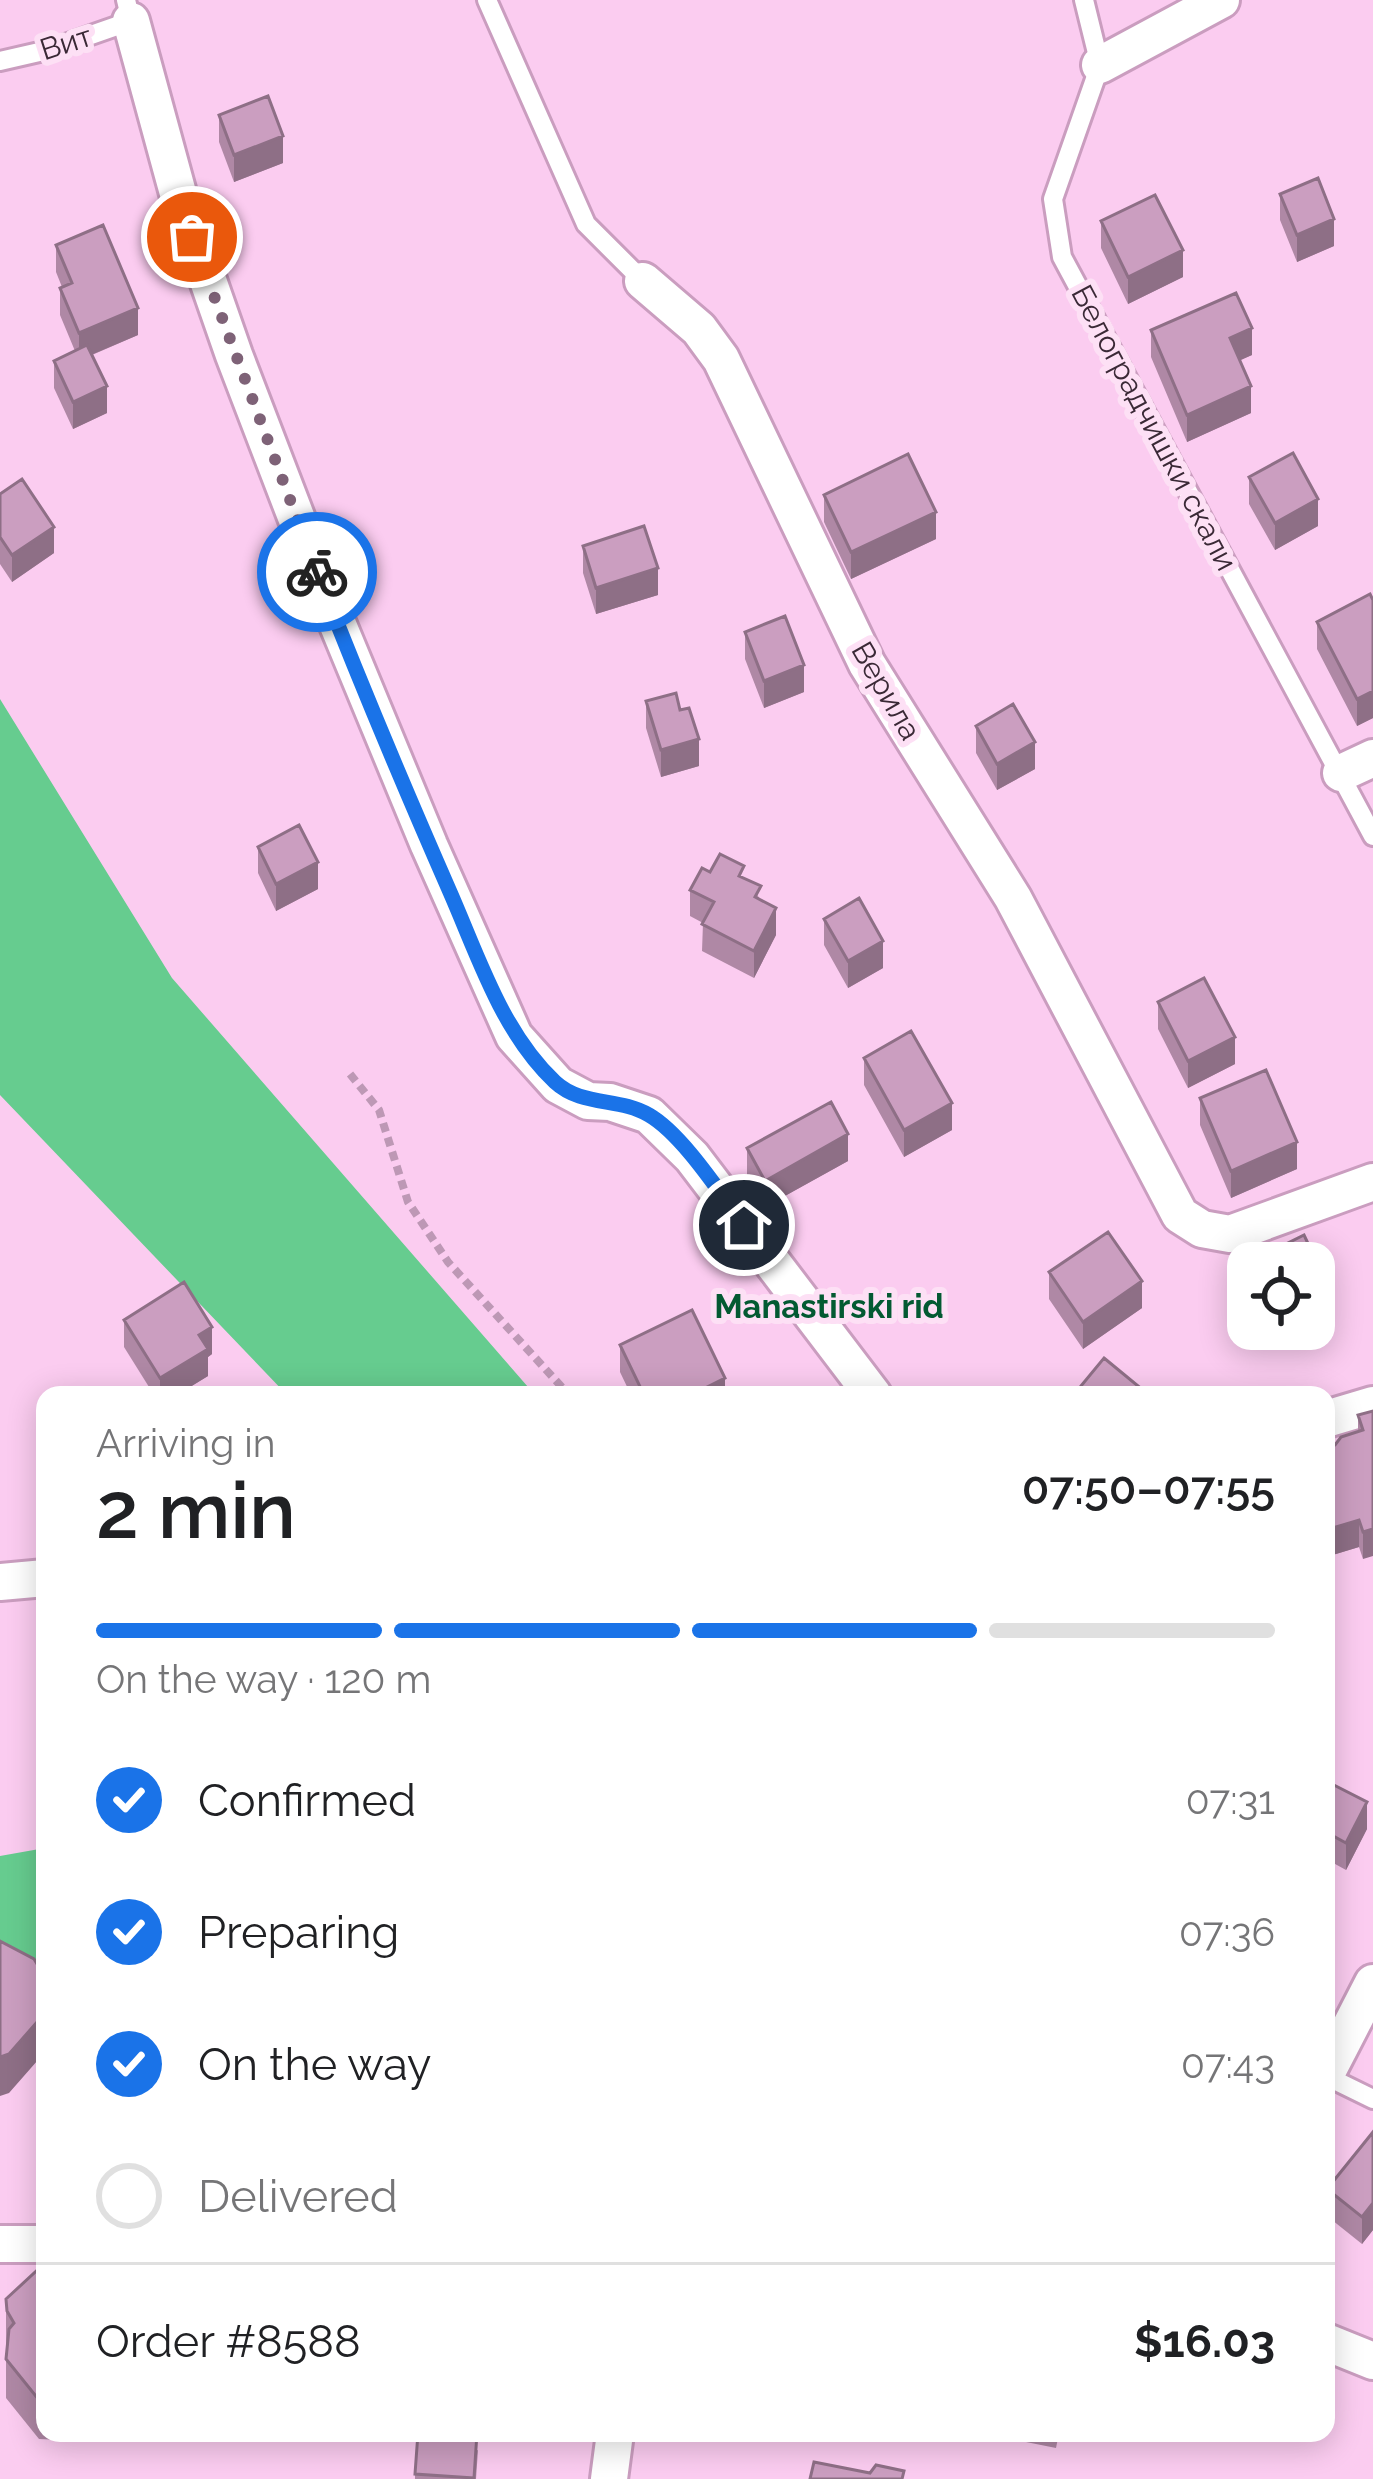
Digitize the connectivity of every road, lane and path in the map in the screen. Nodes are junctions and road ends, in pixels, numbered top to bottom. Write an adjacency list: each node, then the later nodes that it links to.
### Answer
1 (487, 0): 7 (lane, Верила)
2 (1084, 0): 6 (lane)
3 (1221, 0): 6 (street)
4 (128, 11): 5 (lane, Вит); 13 (street)
5 (0, 62)
6 (1100, 65): 8 (lane, Белоградчишки скали)
7 (643, 280): 11 (street, Верила)
8 (1357, 765): 9 (lane, Белоградчишки скали)
9 (1373, 836)
10 (350, 1074): 12 (path)
11 (1373, 1182)
12 (560, 1386)
13 (865, 1386)
14 (1373, 1405): 15 (street)
15 (1335, 1416)
16 (36, 1579): 17 (street)
17 (0, 1582)
18 (1373, 1983): 19 (street)
19 (1335, 2057)
20 (1335, 2080): 21 (lane)
21 (1373, 2099)
22 (0, 2244): 23 (street)
23 (36, 2244)
24 (1335, 2346): 25 (street)
25 (1373, 2361)
26 (614, 2442): 27 (street)
27 (609, 2479)

